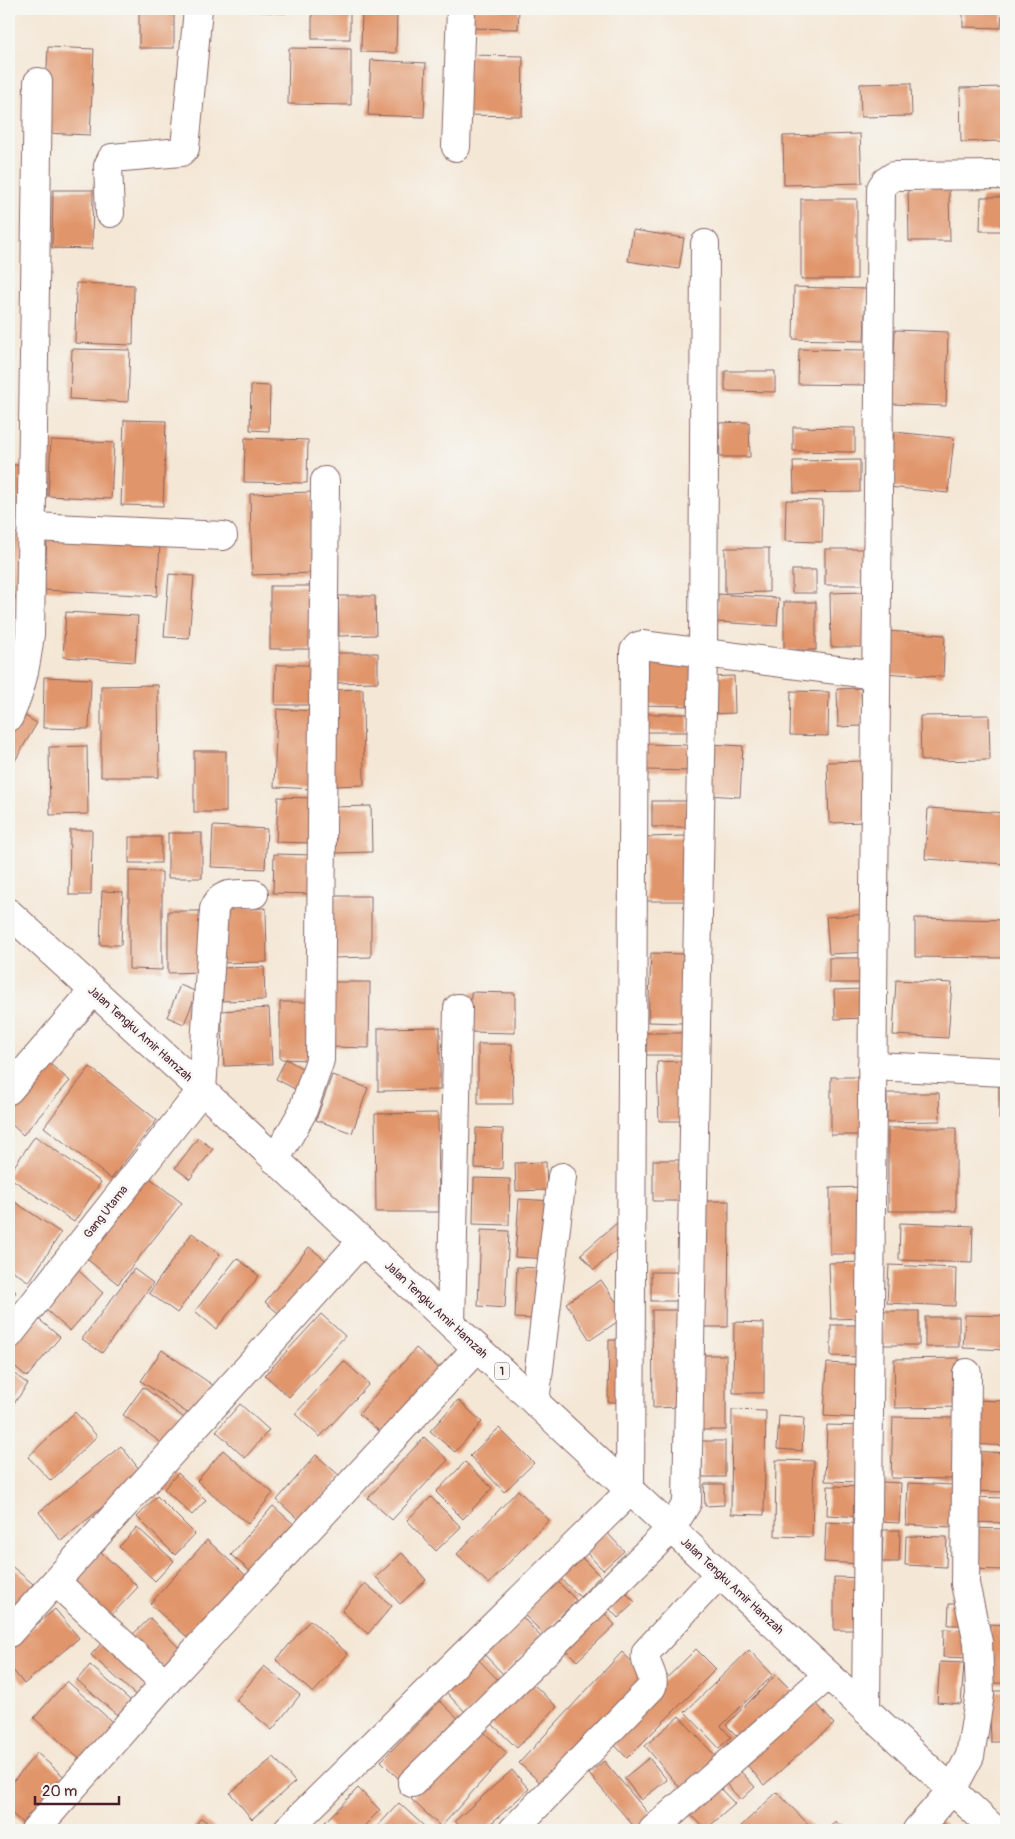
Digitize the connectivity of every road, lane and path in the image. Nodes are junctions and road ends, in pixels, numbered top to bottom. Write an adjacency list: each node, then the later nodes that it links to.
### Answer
1 (198, 9): 6 (street)
2 (461, 9): 4 (street)
3 (38, 82): 9 (street)
4 (456, 148)
5 (1006, 175): 12 (street)
6 (110, 213)
7 (704, 244): 11 (street)
8 (326, 481): 22 (street)
9 (33, 527): 10 (street); 13 (street)
10 (223, 536)
11 (703, 653): 12 (street); 30 (street); 31 (street)
12 (876, 675): 18 (street)
13 (9, 717)
14 (254, 894): 21 (street)
15 (9, 912): 16 (street, Jalan Tengku Amir Hamzah / 1)
16 (93, 991): 20 (street); 21 (street, Jalan Tengku Amir Hamzah / 1)
17 (458, 1008): 25 (street)
18 (872, 1066): 19 (street); 37 (street)
19 (1006, 1072)
20 (9, 1090)
21 (202, 1090): 22 (street, Jalan Tengku Amir Hamzah / 1); 26 (street, Gang Utama)
22 (275, 1160): 24 (street, Jalan Tengku Amir Hamzah / 1)
23 (562, 1177): 29 (street)
24 (362, 1241): 25 (street, Jalan Tengku Amir Hamzah / 1); 33 (street)
25 (451, 1324): 27 (street, Jalan Tengku Amir Hamzah / 1)
26 (9, 1335)
27 (477, 1348): 29 (street, Jalan Tengku Amir Hamzah / 1); 36 (street)
28 (967, 1374): 39 (street)
29 (535, 1402): 30 (street, Jalan Tengku Amir Hamzah / 1)
30 (630, 1491): 31 (street, Jalan Tengku Amir Hamzah / 1); 41 (street)
31 (671, 1529): 32 (street, Jalan Tengku Amir Hamzah / 1); 38 (street)
32 (719, 1574): 35 (street, Jalan Tengku Amir Hamzah / 1); 42 (street)
33 (56, 1582): 34 (street); 36 (street)
34 (9, 1633)
35 (828, 1675): 37 (street, Jalan Tengku Amir Hamzah / 1); 43 (street)
36 (165, 1683): 40 (street)
37 (866, 1710): 39 (street, Jalan Tengku Amir Hamzah / 1)
38 (412, 1783)
39 (952, 1790): 44 (street); 45 (street, Jalan Tengku Amir Hamzah / 1)
40 (35, 1830)
41 (287, 1830)
42 (513, 1830)
43 (653, 1830)
44 (917, 1830)
45 (995, 1830)

